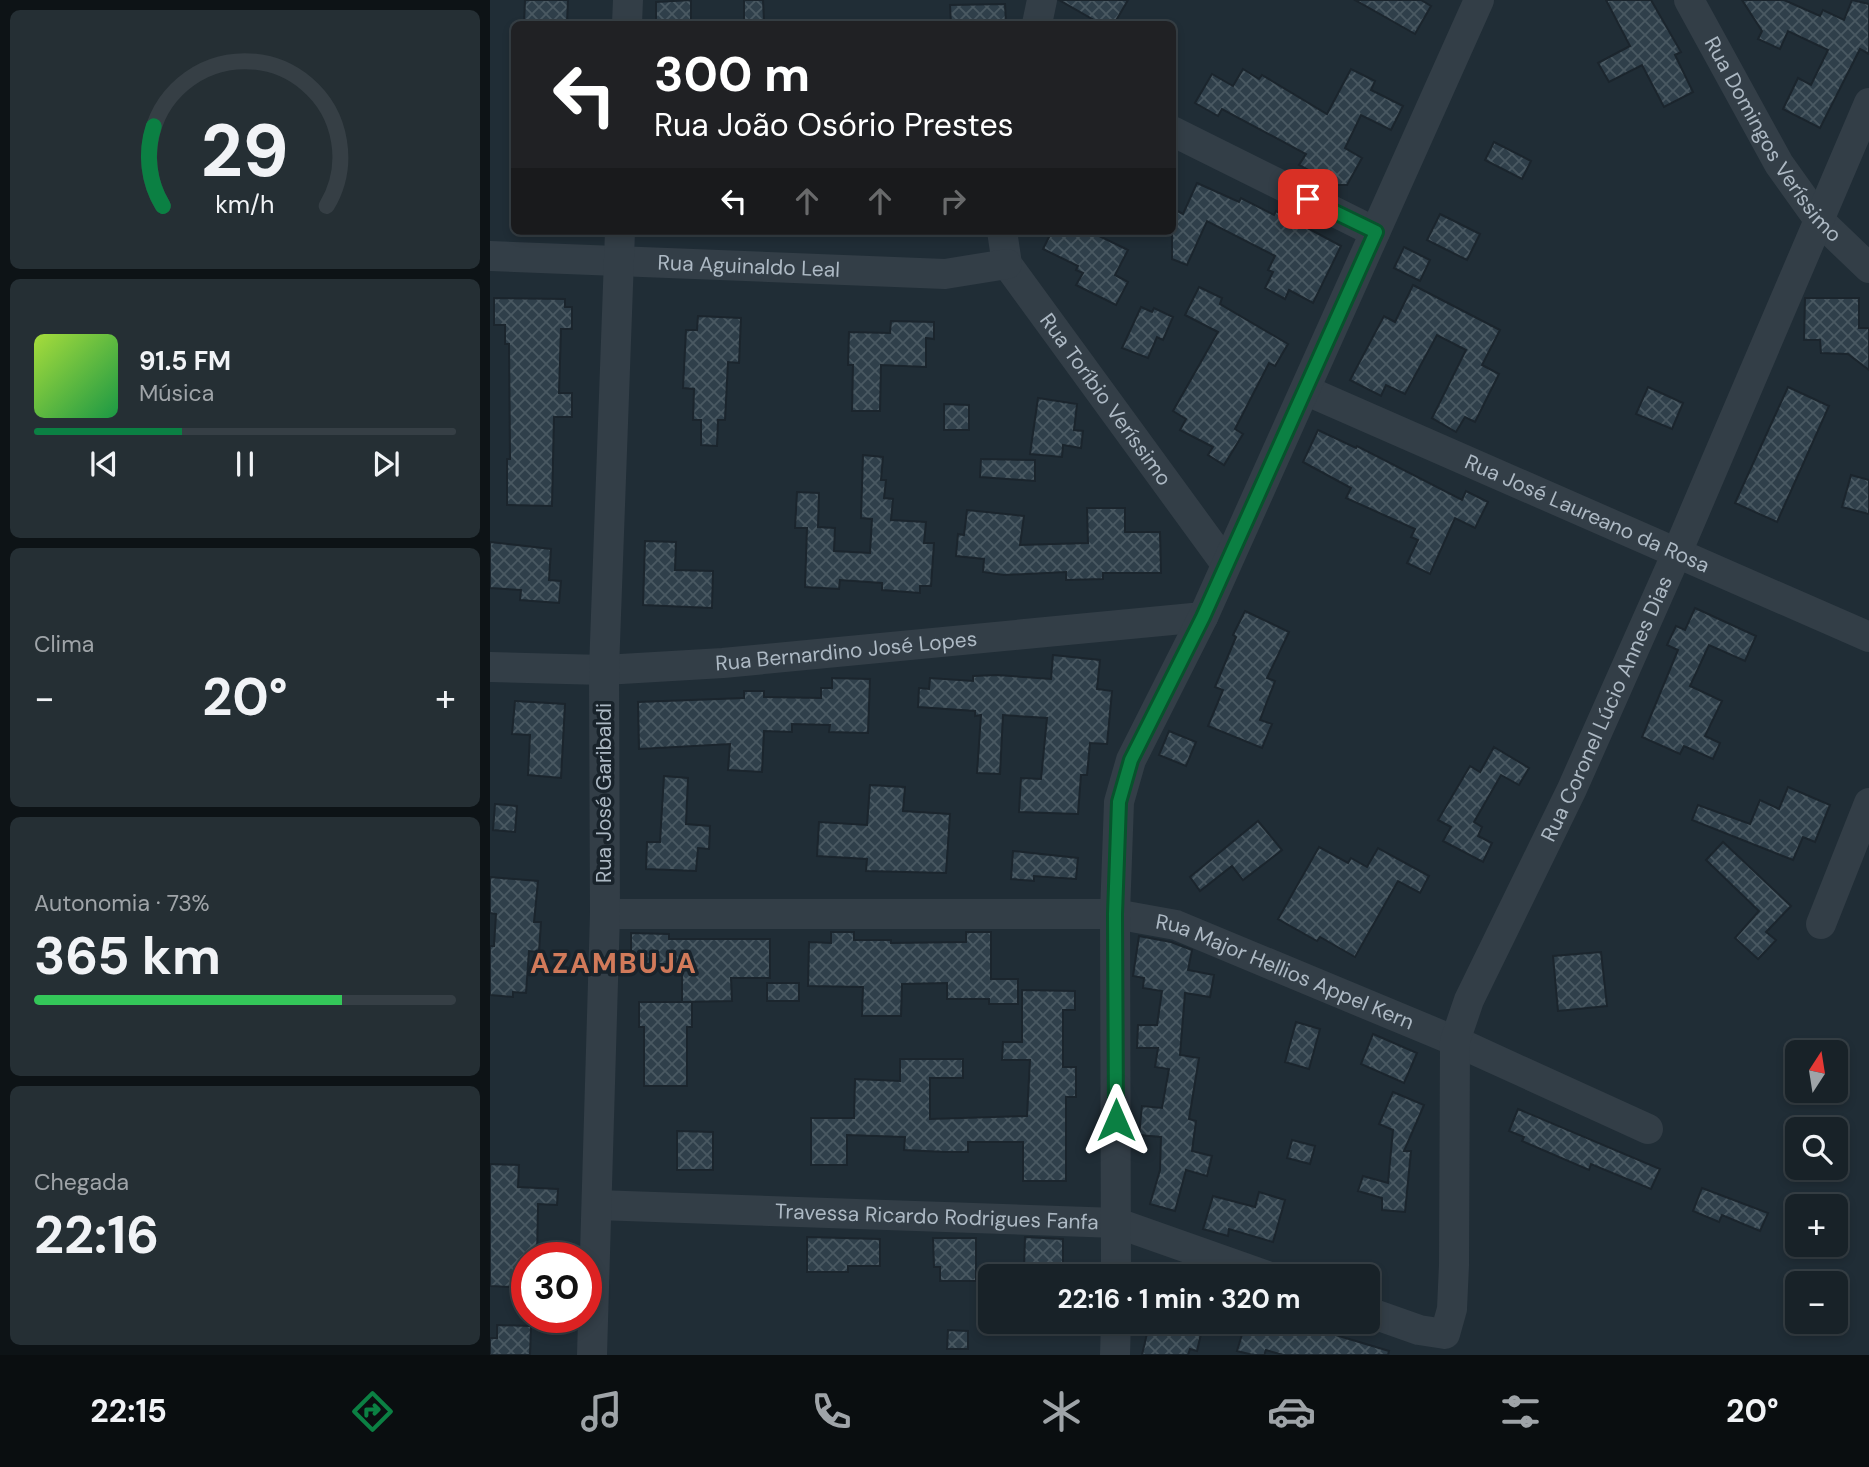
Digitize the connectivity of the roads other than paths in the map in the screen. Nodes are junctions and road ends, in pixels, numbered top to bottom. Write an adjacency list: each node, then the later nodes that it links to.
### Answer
1 (628, 0): 5 (street)
2 (1042, 0): 6 (street)
3 (1479, 0): 10 (street)
4 (1689, 0): 9 (street, Rua Domingos Veríssimo)
5 (627, 21)
6 (1038, 21)
7 (1869, 103): 9 (street, Rua Coronel Lúcio Annes Dias)
8 (1176, 133): 10 (street)
9 (1819, 220): 15 (street, Rua Domingos Veríssimo); 17 (street, Rua Coronel Lúcio Annes Dias)
10 (1376, 232): 16 (street)
11 (1003, 235): 14 (street, Rua Toríbio Veríssimo)
12 (619, 245): 13 (street, Rua Aguinaldo Leal); 14 (street, Rua Aguinaldo Leal); 22 (street, Rua José Garibaldi)
13 (490, 256)
14 (1007, 264): 18 (street, Rua Toríbio Veríssimo)
15 (1869, 268)
16 (1305, 390): 17 (street, Rua José Laureano da Rosa); 18 (street)
17 (1676, 555): 20 (street, Rua José Laureano da Rosa); 27 (street, Rua Coronel Lúcio Annes Dias)
18 (1226, 563): 19 (street)
19 (1203, 617): 22 (street, Rua Bernardino José Lopes); 25 (street)
20 (1869, 637)
21 (490, 667): 22 (street, Rua Bernardino José Lopes)
22 (604, 670): 24 (street, Rua José Garibaldi)
23 (1869, 803): 26 (street)
24 (605, 914): 25 (street, Rua Major Hellios Appel Kern); 29 (street, Rua José Garibaldi)
25 (1115, 914): 27 (street, Rua Major Hellios Appel Kern); 30 (street)
26 (1821, 924)
27 (1455, 1041): 28 (street, Rua Major Hellios Appel Kern); 33 (street, Rua Coronel Lúcio Annes Dias)
28 (1648, 1129)
29 (597, 1205): 30 (street, Travessa Ricardo Rodrigues Fanfa); 35 (street, Rua José Garibaldi)
30 (1117, 1223): 31 (street); 32 (street, Travessa Ricardo Rodrigues Fanfa)
31 (1116, 1264)
32 (1233, 1264)
33 (1380, 1316)
34 (1116, 1334): 36 (street)
35 (592, 1355)
36 (1115, 1355)

